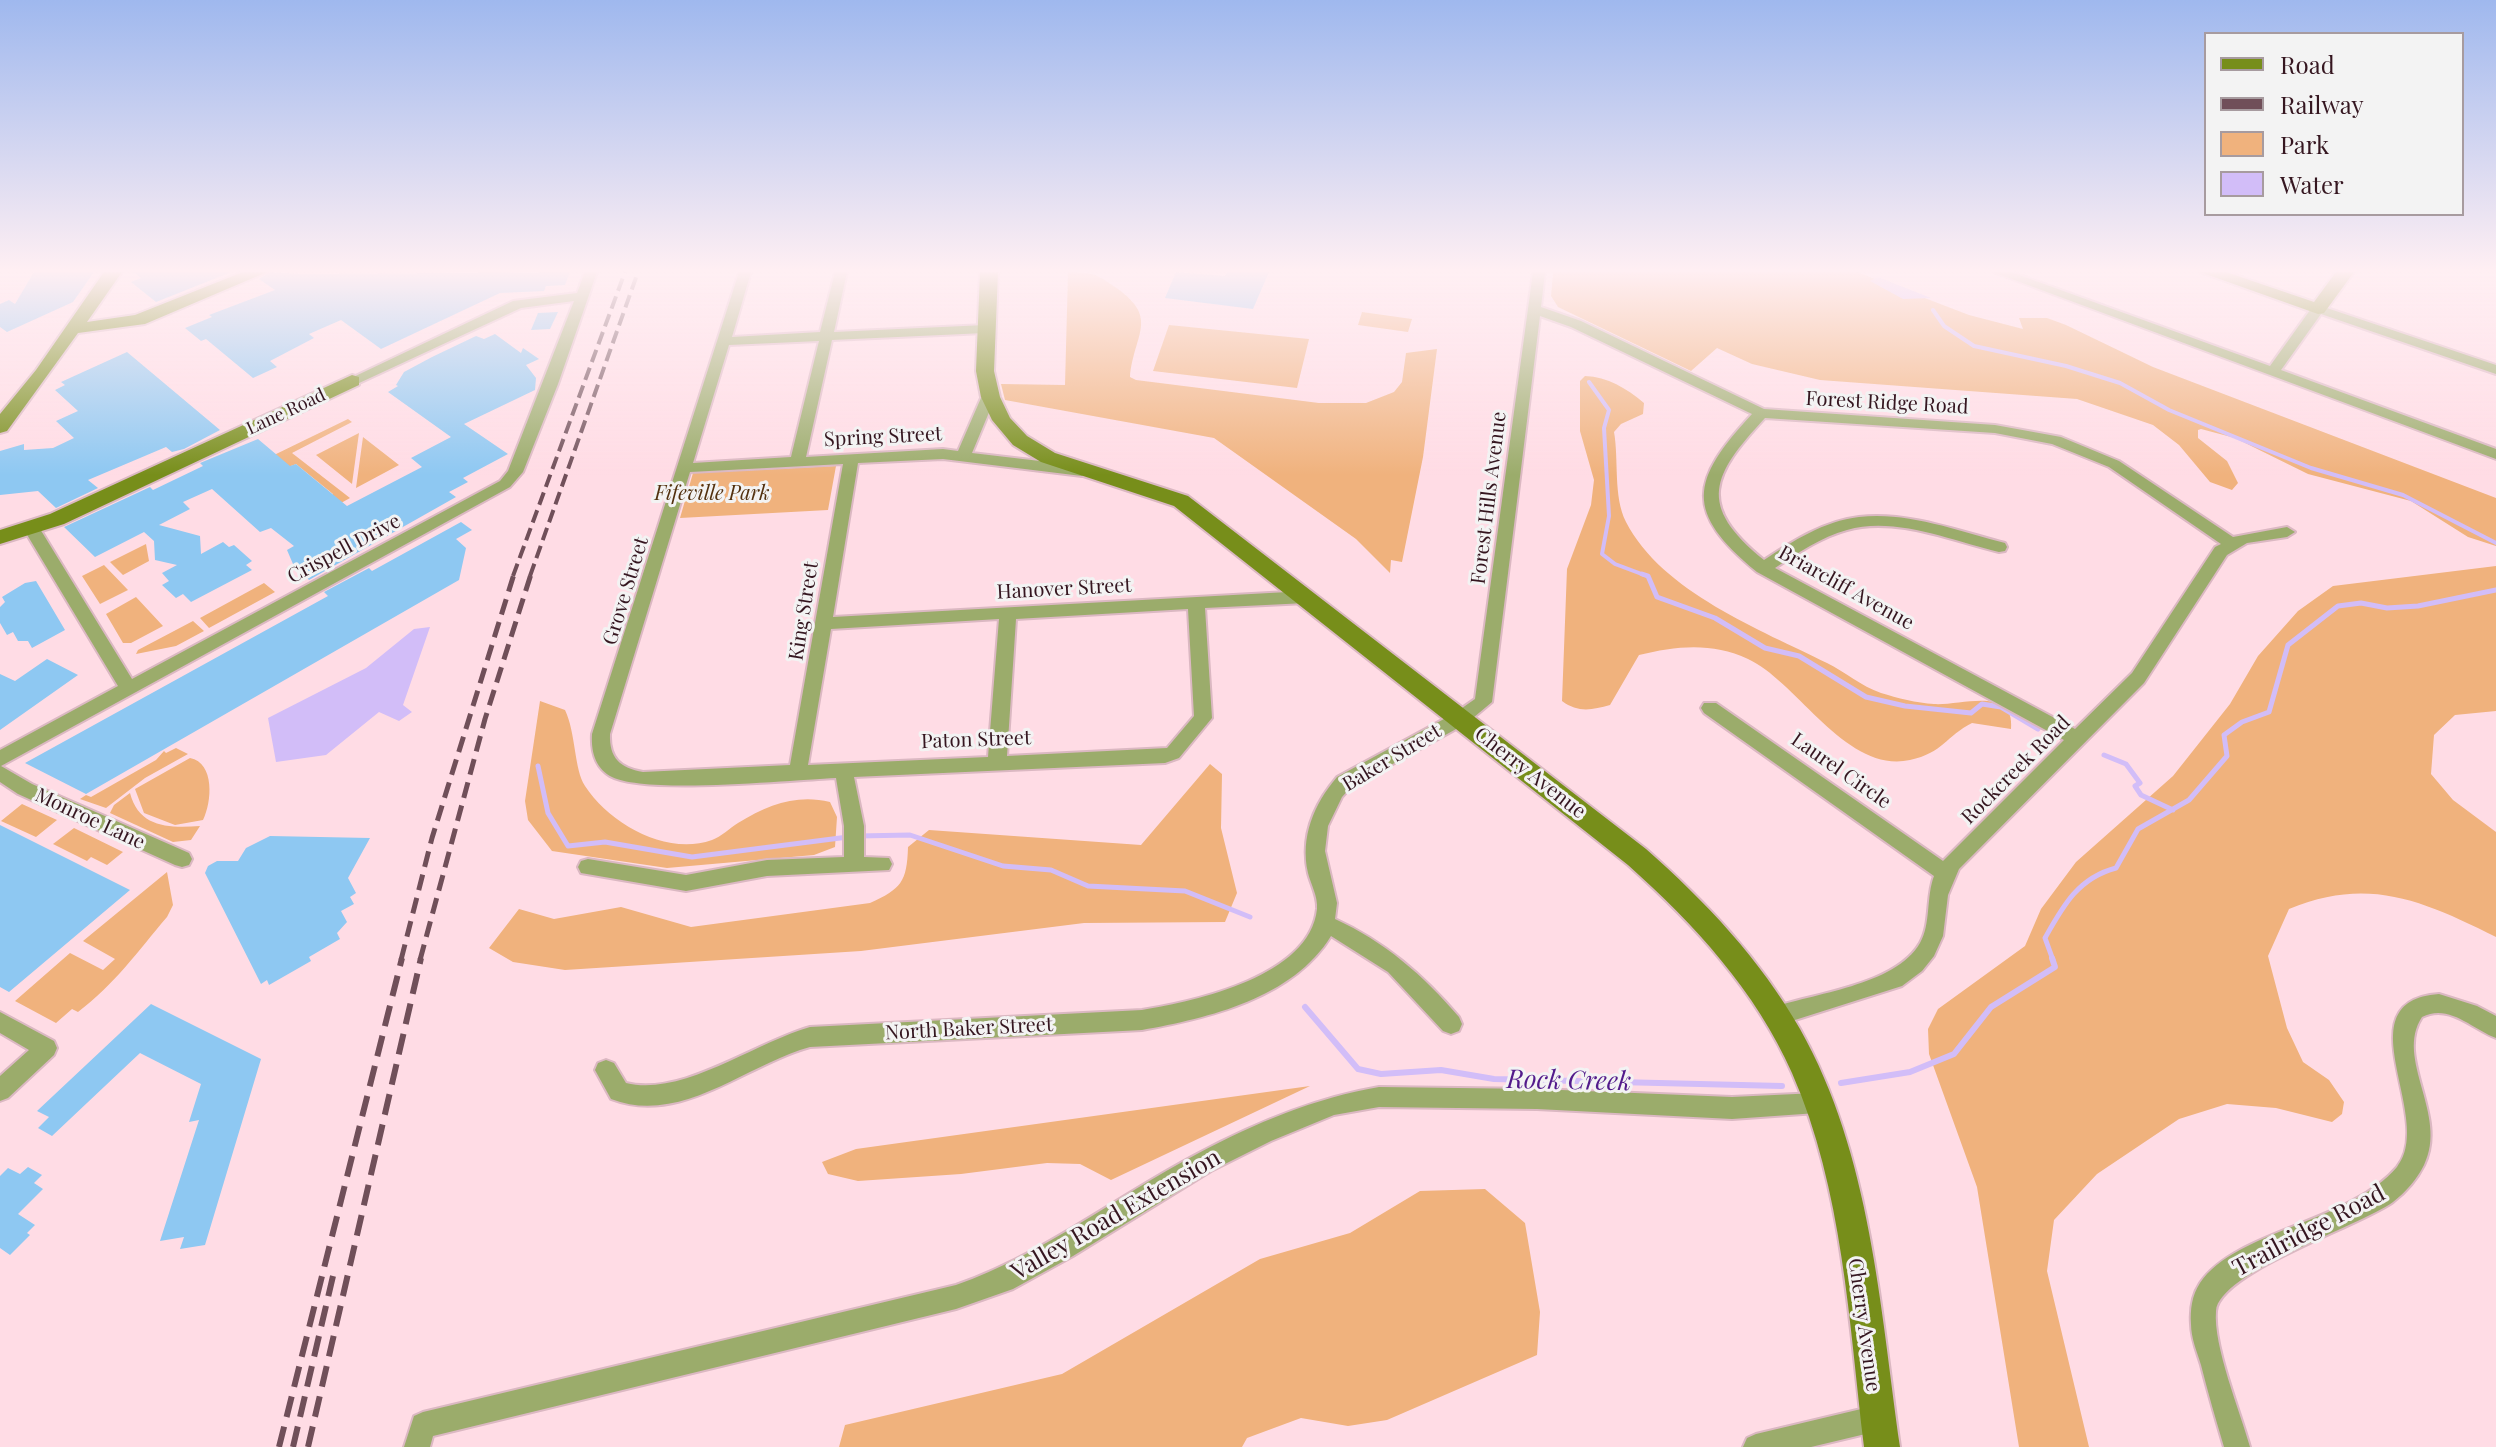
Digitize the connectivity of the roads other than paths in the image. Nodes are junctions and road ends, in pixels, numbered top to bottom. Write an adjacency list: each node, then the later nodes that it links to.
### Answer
1 (64, 340): 18 (street)
2 (441, 340): 15 (street, Lane Road)
3 (566, 340): 36 (street, Crispell Drive)
4 (761, 340): 12 (street)
5 (826, 340): 22 (street)
6 (984, 340): 16 (street, Cherry Avenue)
7 (1530, 340): 38 (street, Forest Hills Avenue)
8 (1608, 340): 17 (street, Forest Ridge Road)
9 (2184, 340): 14 (street)
10 (2296, 340): 14 (street)
11 (2407, 340): 13 (street)
12 (723, 341): 23 (street, Grove Street)
13 (2496, 370)
14 (2273, 372): 19 (street)
15 (352, 381): 25 (street, Lane Road)
16 (988, 398): 20 (street); 24 (street, Cherry Avenue)
17 (1761, 413): 29 (street, Forest Ridge Road); 31 (street, Briarcliff Avenue)
18 (0, 429)
19 (2496, 454)
20 (964, 455): 21 (street, Spring Street); 24 (street, Spring Street)
21 (851, 459): 22 (street, Spring Street); 35 (street, King Street)
22 (798, 461): 23 (street, Spring Street)
23 (684, 468): 45 (street, Grove Street)
24 (1082, 471): 32 (street, Cherry Avenue)
25 (31, 528): 26 (street); 28 (street, Lane Road); 36 (street)
26 (0, 529)
27 (2287, 532): 29 (street)
28 (0, 537)
29 (2231, 543): 39 (street, Rockcreek Road)
30 (1999, 547): 31 (street)
31 (1763, 568): 39 (street, Briarcliff Avenue)
32 (1306, 597): 33 (street, Hanover Street); 38 (street, Cherry Avenue)
33 (1196, 605): 34 (street, Hanover Street); 41 (street, Paton Street)
34 (1008, 614): 35 (street, Hanover Street); 41 (street)
35 (824, 623): 43 (street, King Street)
36 (129, 689): 40 (street, Crispell Drive)
37 (1710, 708): 50 (street, Laurel Circle)
38 (1461, 718): 51 (street, Baker Street); 52 (street, Cherry Avenue)
39 (2078, 739): 50 (street, Rockcreek Road)
40 (0, 759)
41 (997, 761): 42 (street, Paton Street)
42 (843, 768): 43 (street, Paton Street); 48 (street)
43 (798, 770): 45 (street, Paton Street)
44 (0, 773): 46 (street, Monroe Lane)
45 (622, 774)
46 (182, 859)
47 (882, 864): 48 (street)
48 (854, 865): 49 (street)
49 (588, 867)
50 (1945, 873): 52 (street)
51 (1326, 924): 54 (street); 56 (street, North Baker Street)
52 (1776, 1016): 58 (street, Cherry Avenue)
53 (0, 1022): 57 (street)
54 (1451, 1024)
55 (2496, 1028): 62 (street, Trailridge Road)
56 (606, 1070)
57 (0, 1091)
58 (1817, 1103): 59 (street, Cherry Avenue); 60 (street, Valley Road Extension)
59 (1880, 1433): 61 (street)
60 (420, 1436)
61 (1756, 1447)
62 (2237, 1447)

